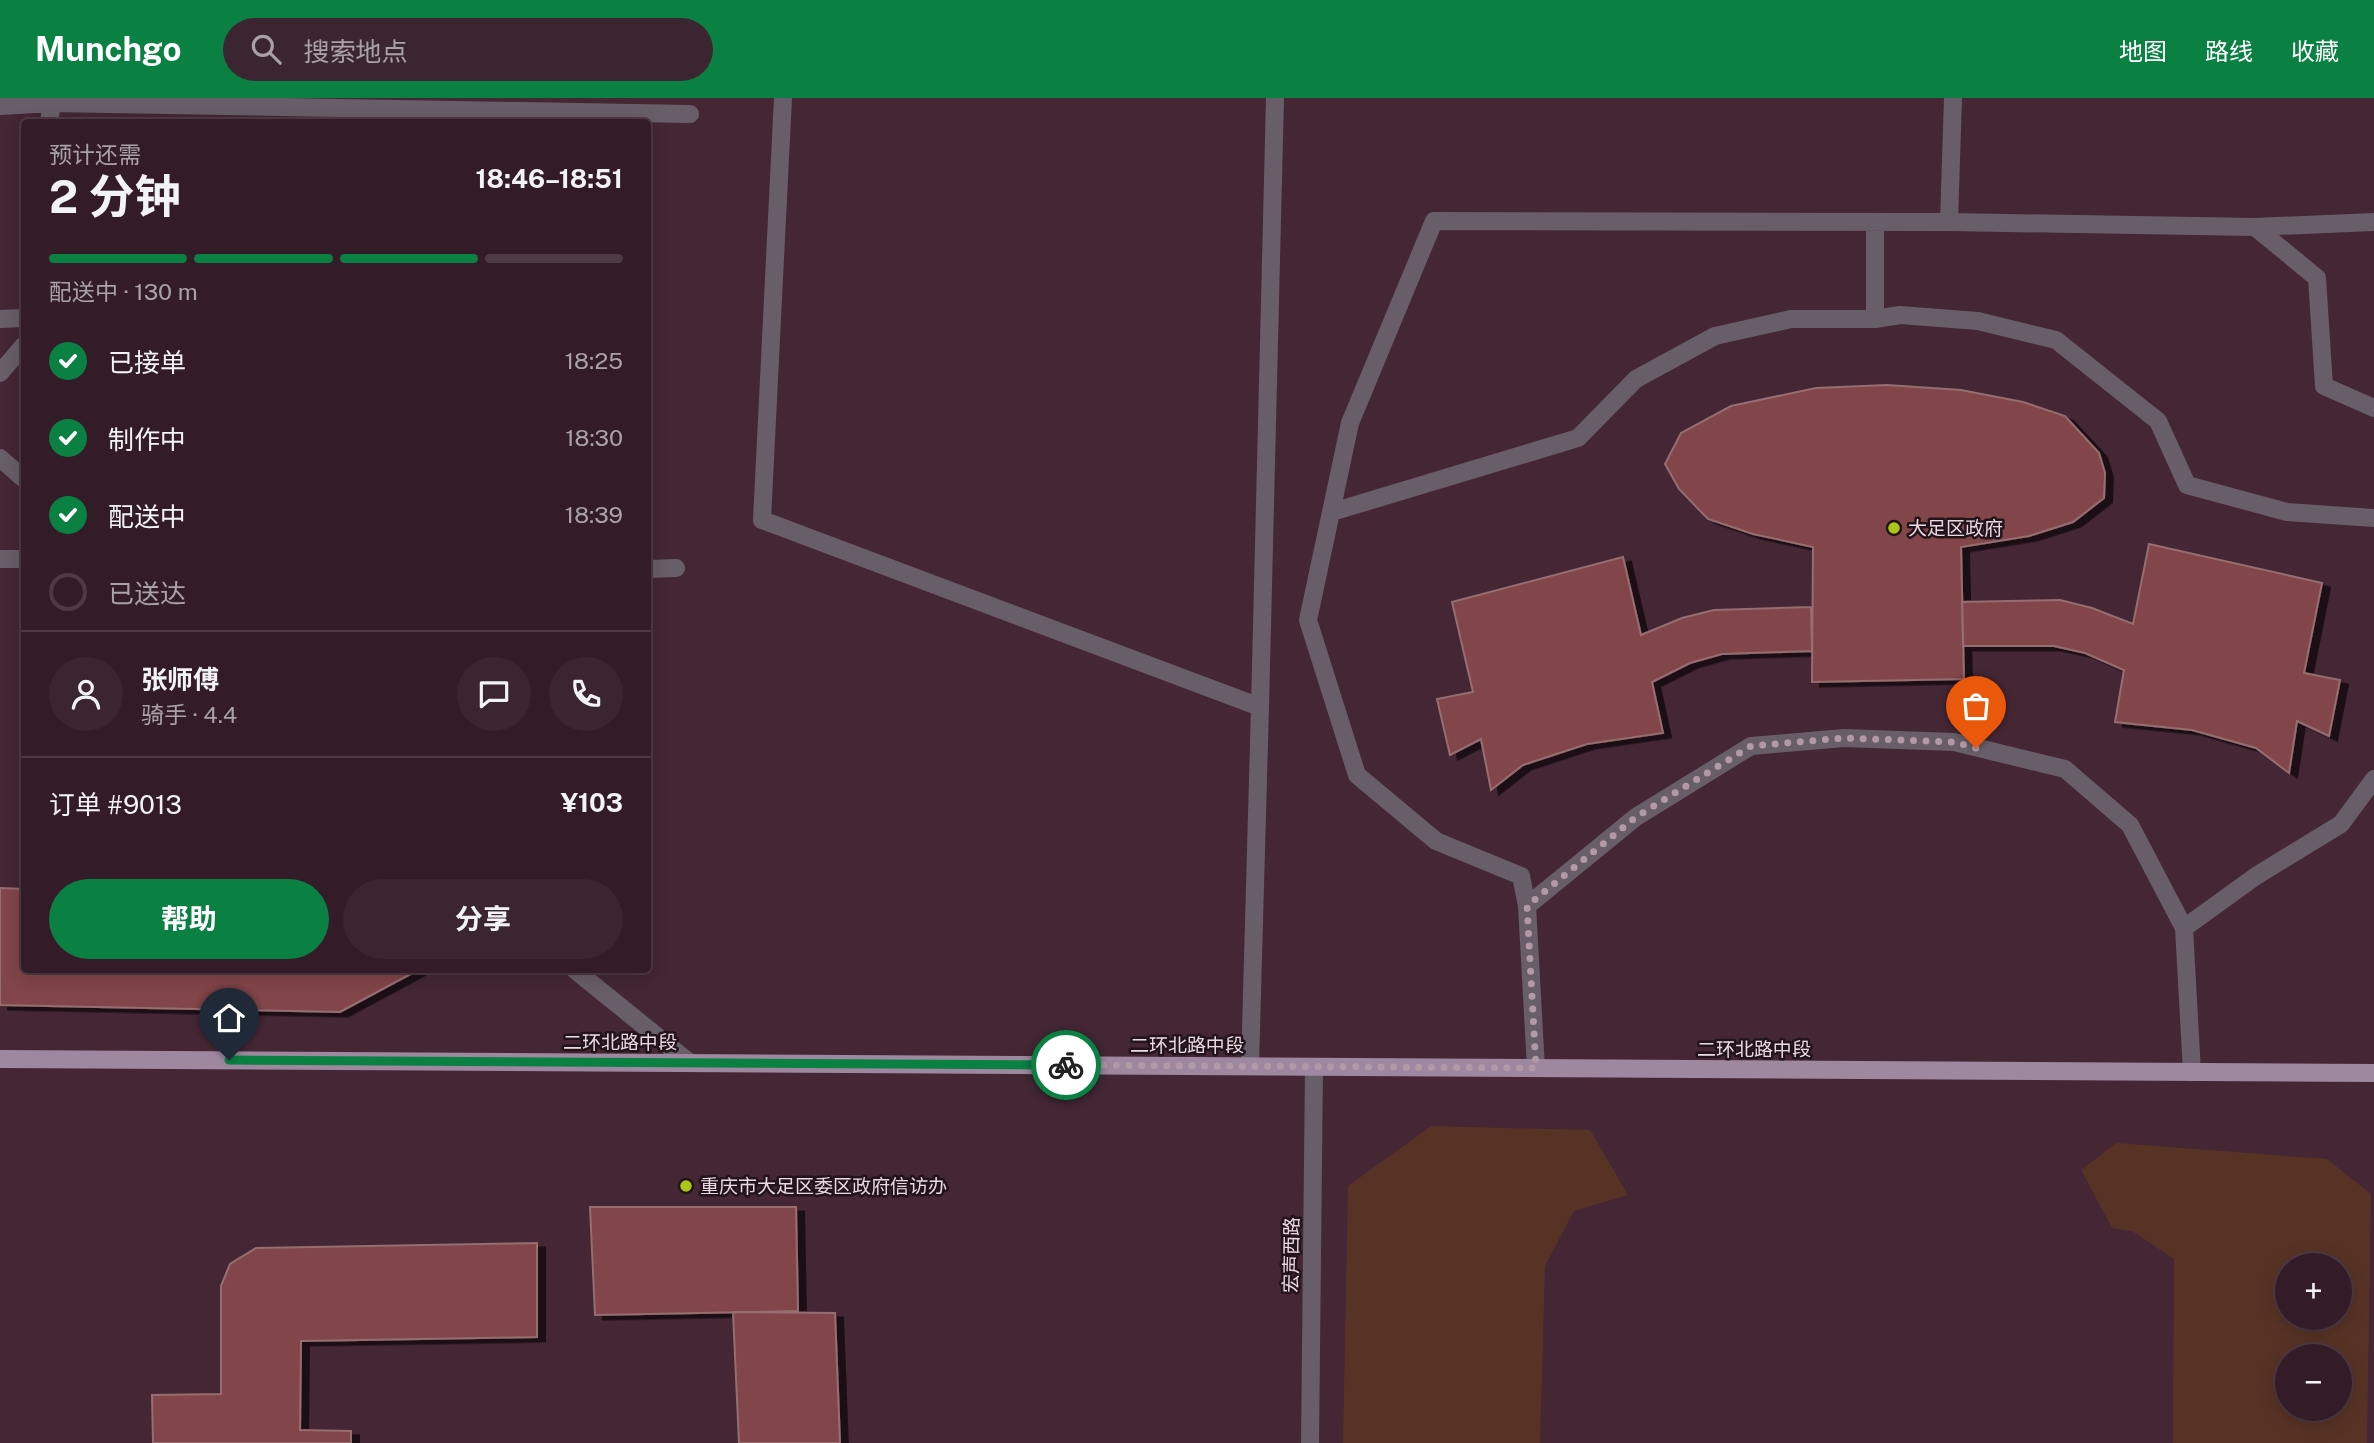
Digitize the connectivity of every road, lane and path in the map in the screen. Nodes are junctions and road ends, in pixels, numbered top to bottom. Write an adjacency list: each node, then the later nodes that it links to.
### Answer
1 (783, 98): 26 (street)
2 (1275, 98): 26 (street)
3 (1952, 98): 9 (street)
4 (52, 100): 5 (street); 6 (street); 7 (street)
5 (0, 106)
6 (690, 114)
7 (49, 119)
8 (1875, 222): 9 (street); 13 (street); 20 (street)
9 (1949, 222): 11 (street)
10 (2374, 222): 11 (street)
11 (2255, 227): 17 (street)
12 (21, 318): 14 (street)
13 (1875, 318): 20 (street); 21 (street)
14 (0, 319)
15 (21, 348): 16 (street)
16 (0, 373)
17 (2374, 408)
18 (0, 458): 19 (street)
19 (21, 476)
20 (1332, 512): 28 (street)
21 (2374, 518)
22 (0, 559): 23 (street)
23 (21, 559)
24 (676, 568): 25 (street)
25 (651, 569)
26 (1260, 707): 33 (street)
27 (2374, 779): 29 (street)
28 (1527, 906): 29 (street); 35 (street)
29 (2184, 928): 36 (street)
30 (579, 973): 32 (street)
31 (0, 1059): 32 (main road, 二环北路中段)
32 (690, 1063): 33 (main road, 二环北路中段)
33 (1251, 1066): 34 (main road, 二环北路中段)
34 (1314, 1067): 35 (main road, 二环北路中段); 38 (street, 宏声西路)
35 (1536, 1068): 36 (main road, 二环北路中段)
36 (2192, 1072): 37 (main road, 二环北路中段)
37 (2374, 1073)
38 (1310, 1443)

